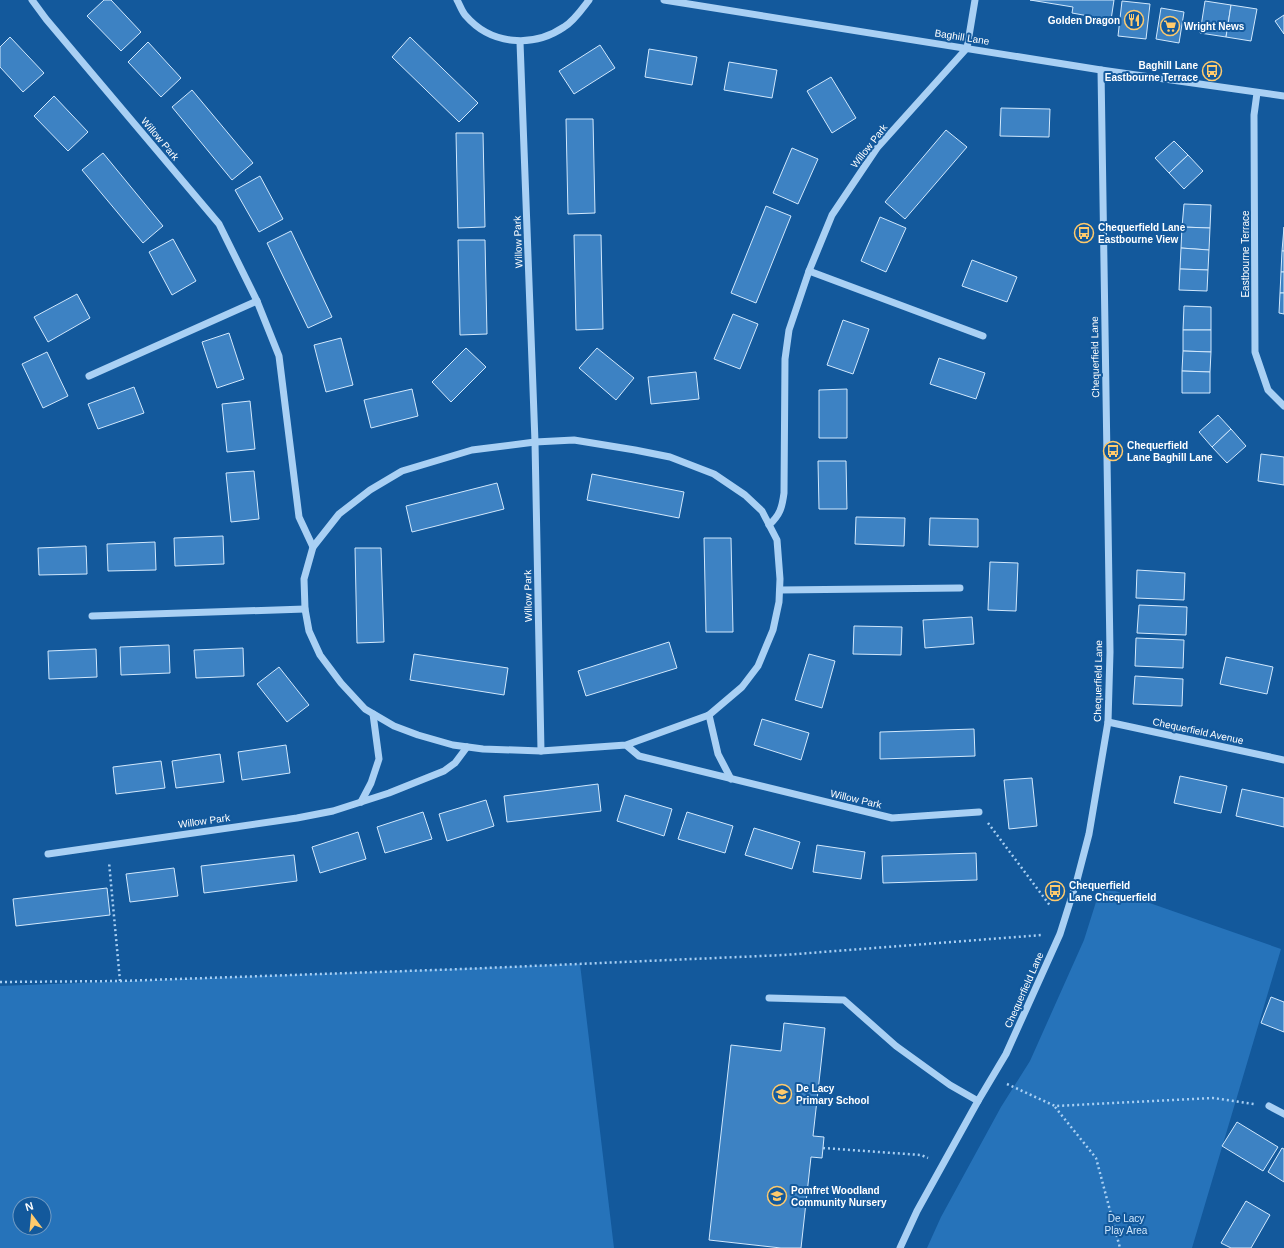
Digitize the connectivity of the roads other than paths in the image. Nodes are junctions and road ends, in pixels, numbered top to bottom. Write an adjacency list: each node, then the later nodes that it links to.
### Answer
1 (32, 0): 12 (street, Willow Park)
2 (458, 0): 6 (street)
3 (589, 0): 6 (street)
4 (664, 0): 7 (street, Baghill Lane)
5 (975, 0): 7 (street)
6 (520, 42): 16 (street, Willow Park)
7 (967, 48): 8 (street, Baghill Lane); 11 (street, Willow Park)
8 (1101, 70): 9 (street, Baghill Lane); 25 (street, Chequerfield Lane)
9 (1257, 93): 10 (street, Baghill Lane); 15 (street, Eastbourne Terrace)
10 (1284, 96)
11 (809, 271): 13 (street); 17 (street, Willow Park)
12 (257, 301): 14 (street); 18 (street, Willow Park)
13 (982, 336)
14 (89, 376)
15 (1284, 406)
16 (535, 442): 17 (street); 18 (street); 28 (street, Willow Park)
17 (769, 525): 20 (street)
18 (313, 547): 21 (street)
19 (960, 588): 20 (street)
20 (780, 590): 24 (street)
21 (305, 609): 22 (street); 23 (street)
22 (92, 616)
23 (374, 714): 27 (street); 31 (street)
24 (709, 715): 26 (street); 30 (street)
25 (1108, 722): 29 (street, Chequerfield Avenue); 35 (street, Chequerfield Lane)
26 (626, 745): 28 (street); 30 (street, Willow Park)
27 (467, 747): 28 (street); 31 (street, Willow Park)
28 (541, 751)
29 (1284, 760)
30 (731, 779): 32 (street, Willow Park)
31 (361, 802): 33 (street, Willow Park)
32 (979, 812)
33 (48, 854)
34 (769, 998): 35 (street)
35 (978, 1102): 38 (street, Chequerfield Lane)
36 (1269, 1106): 37 (street)
37 (1284, 1114)
38 (900, 1248)

